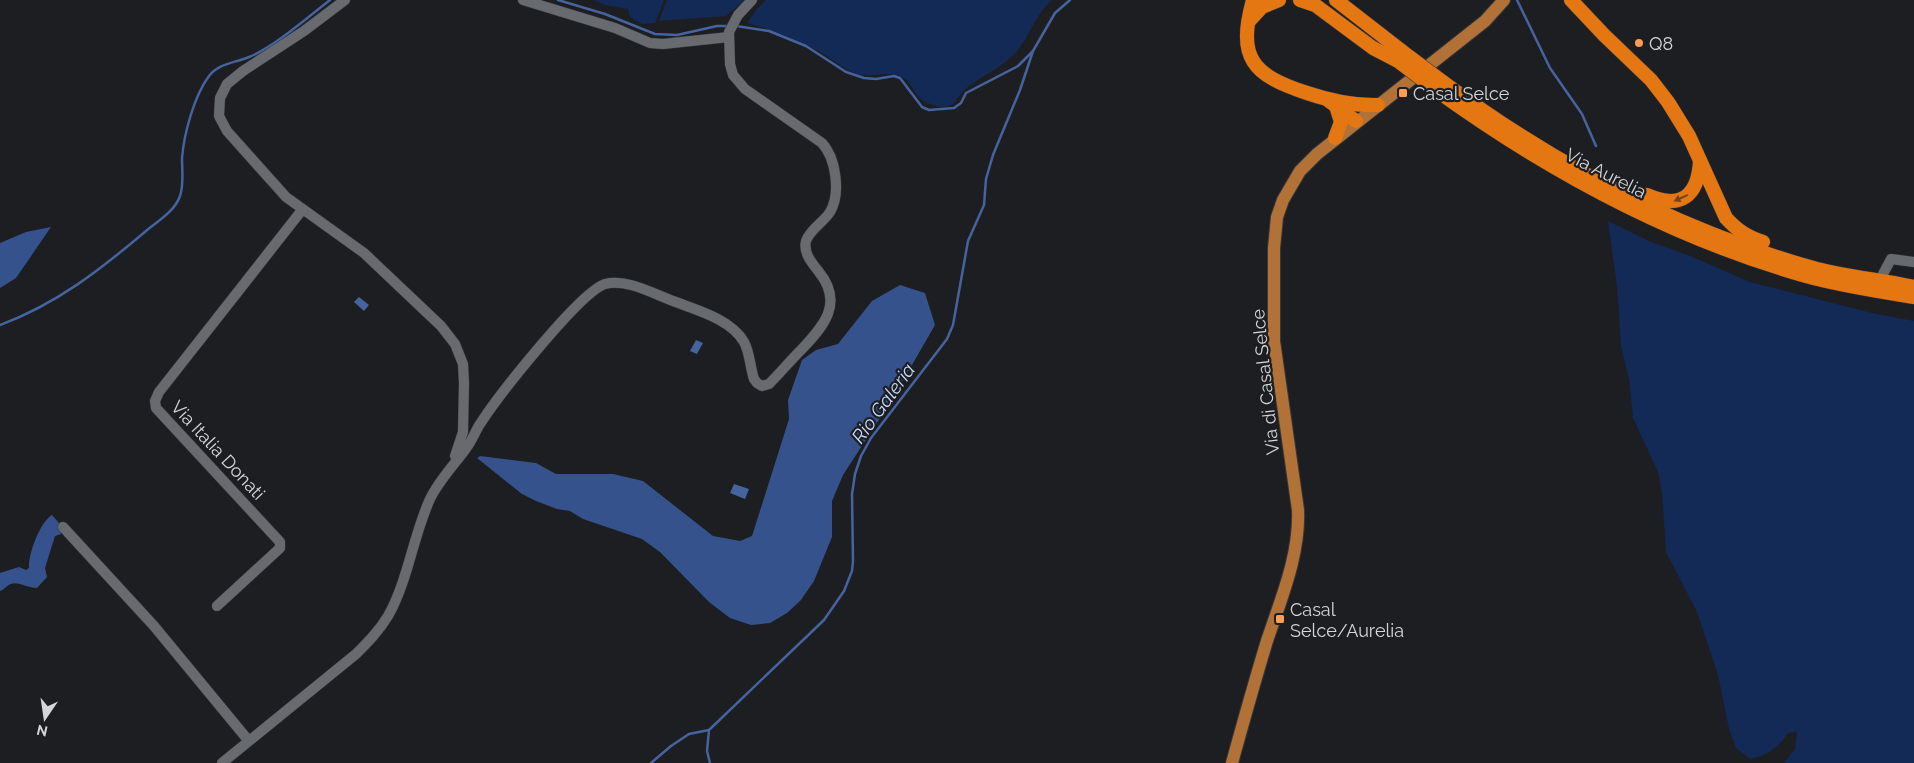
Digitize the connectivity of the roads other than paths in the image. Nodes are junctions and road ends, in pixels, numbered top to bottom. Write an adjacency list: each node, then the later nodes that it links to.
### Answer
1 (345, 0): 21 (street)
2 (523, 0): 12 (street)
3 (752, 0): 12 (street)
4 (1253, 0): 11 (highway)
5 (1279, 0): 11 (highway)
6 (1300, 0): 13 (highway)
7 (1319, 0): 13 (highway, Via Aurelia)
8 (1336, 0): 13 (highway, Via Aurelia)
9 (1504, 0): 16 (main road, Via di Casal Selce)
10 (1571, 0): 19 (highway)
11 (1248, 25): 15 (highway)
12 (731, 30): 31 (street)
13 (1401, 56): 14 (highway, Via Aurelia, bridge)
14 (1440, 86): 20 (highway, Via Aurelia); 27 (highway, Via Aurelia)
15 (1336, 103): 16 (highway); 17 (highway); 18 (highway)
16 (1378, 105): 17 (main road, Via di Casal Selce)
17 (1356, 121): 18 (main road, Via di Casal Selce)
18 (1335, 138): 36 (main road, Via di Casal Selce)
19 (1700, 158): 20 (highway, one-way to 20); 23 (highway)
20 (1565, 162): 23 (highway, Via Aurelia)
21 (302, 210): 31 (street); 33 (street, Via Italia Donati)
22 (1914, 262): 25 (street)
23 (1800, 264): 24 (highway, Via Aurelia)
24 (1820, 269): 25 (highway); 28 (highway, Via Aurelia)
25 (1883, 274): 26 (highway)
26 (1914, 280)
27 (1843, 286): 29 (highway, Via Aurelia); 30 (highway)
28 (1914, 287)
29 (1914, 297)
30 (1914, 303)
31 (456, 462): 34 (street)
32 (63, 527): 34 (street)
33 (217, 606)
34 (248, 740): 35 (street)
35 (222, 763)
36 (1232, 763)

